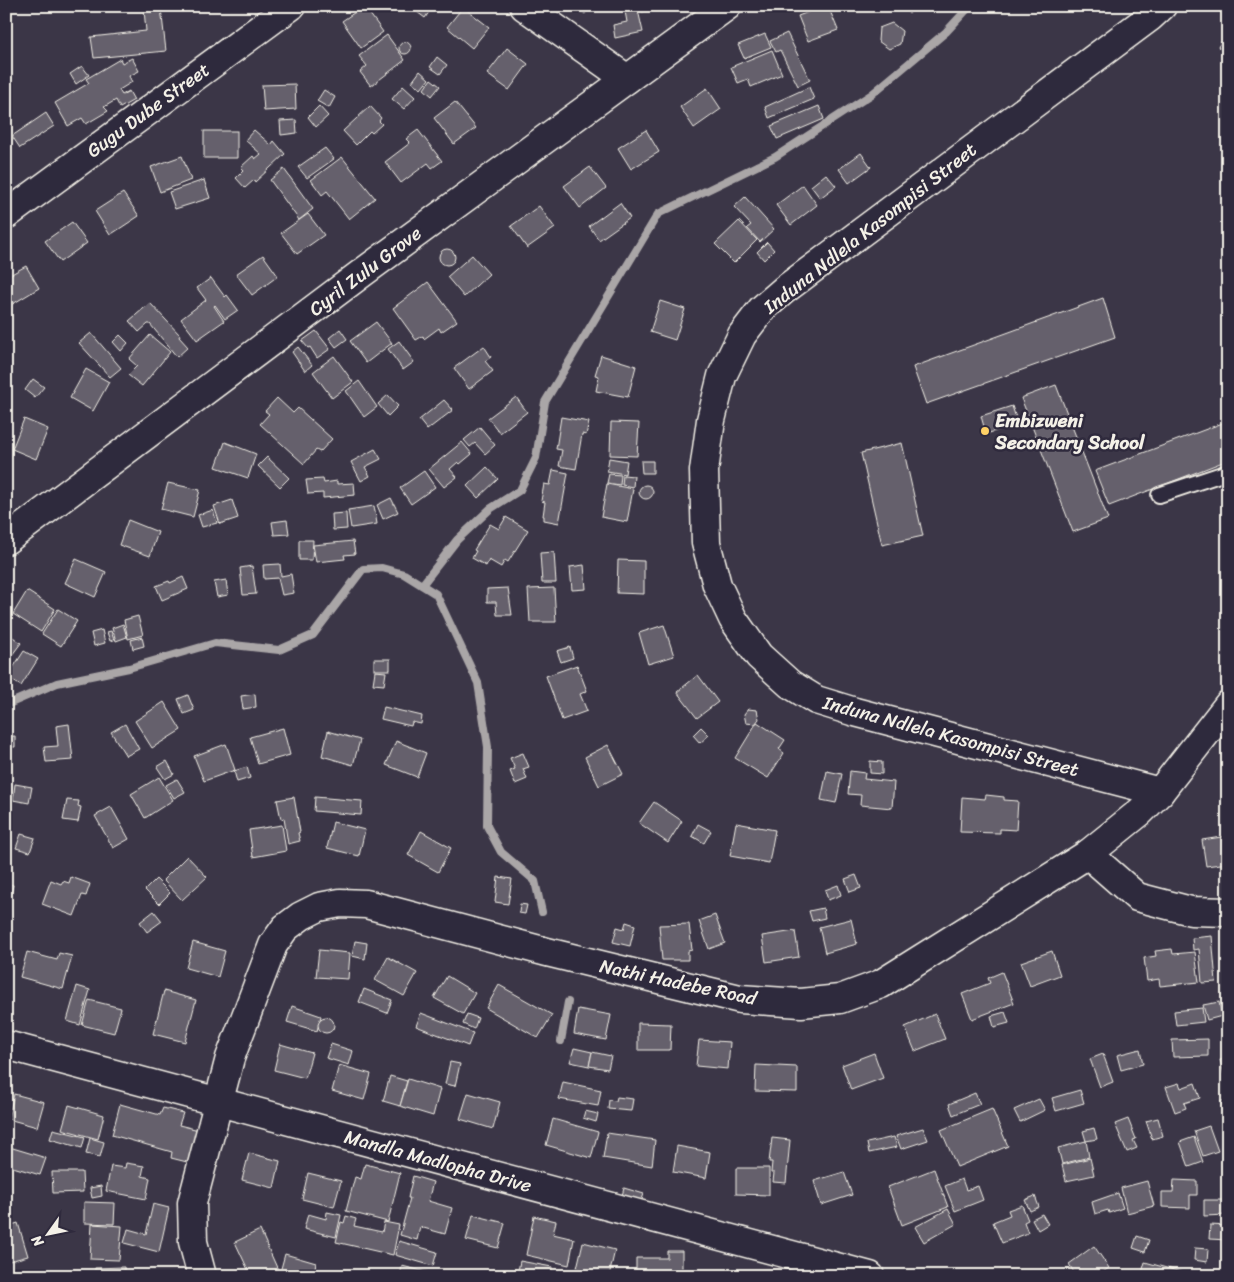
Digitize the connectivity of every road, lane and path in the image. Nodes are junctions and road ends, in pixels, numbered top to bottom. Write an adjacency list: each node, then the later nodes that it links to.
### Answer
1 (291, 6): 6 (street, Gugu Dube Street)
2 (524, 6): 5 (street)
3 (727, 6): 5 (street, Cyril Zulu Grove)
4 (1162, 6): 11 (street, Induna Ndlela Kasompisi Street)
5 (627, 78): 9 (street, Cyril Zulu Grove)
6 (6, 214)
7 (1228, 472): 8 (lane)
8 (1159, 495)
9 (10, 529)
10 (1228, 705): 11 (street, Nathi Hadebe Road)
11 (1160, 792): 12 (street, Nathi Hadebe Road)
12 (1088, 854): 13 (street); 15 (street, Nathi Hadebe Road)
13 (1228, 912)
14 (6, 1045): 15 (street, Mandla Madlopha Drive)
15 (220, 1103): 16 (street, Mandla Madlopha Drive); 17 (street, Nathi Hadebe Road)
16 (815, 1269): 18 (street, Mandla Madlopha Drive)
17 (202, 1276)
18 (870, 1276)

